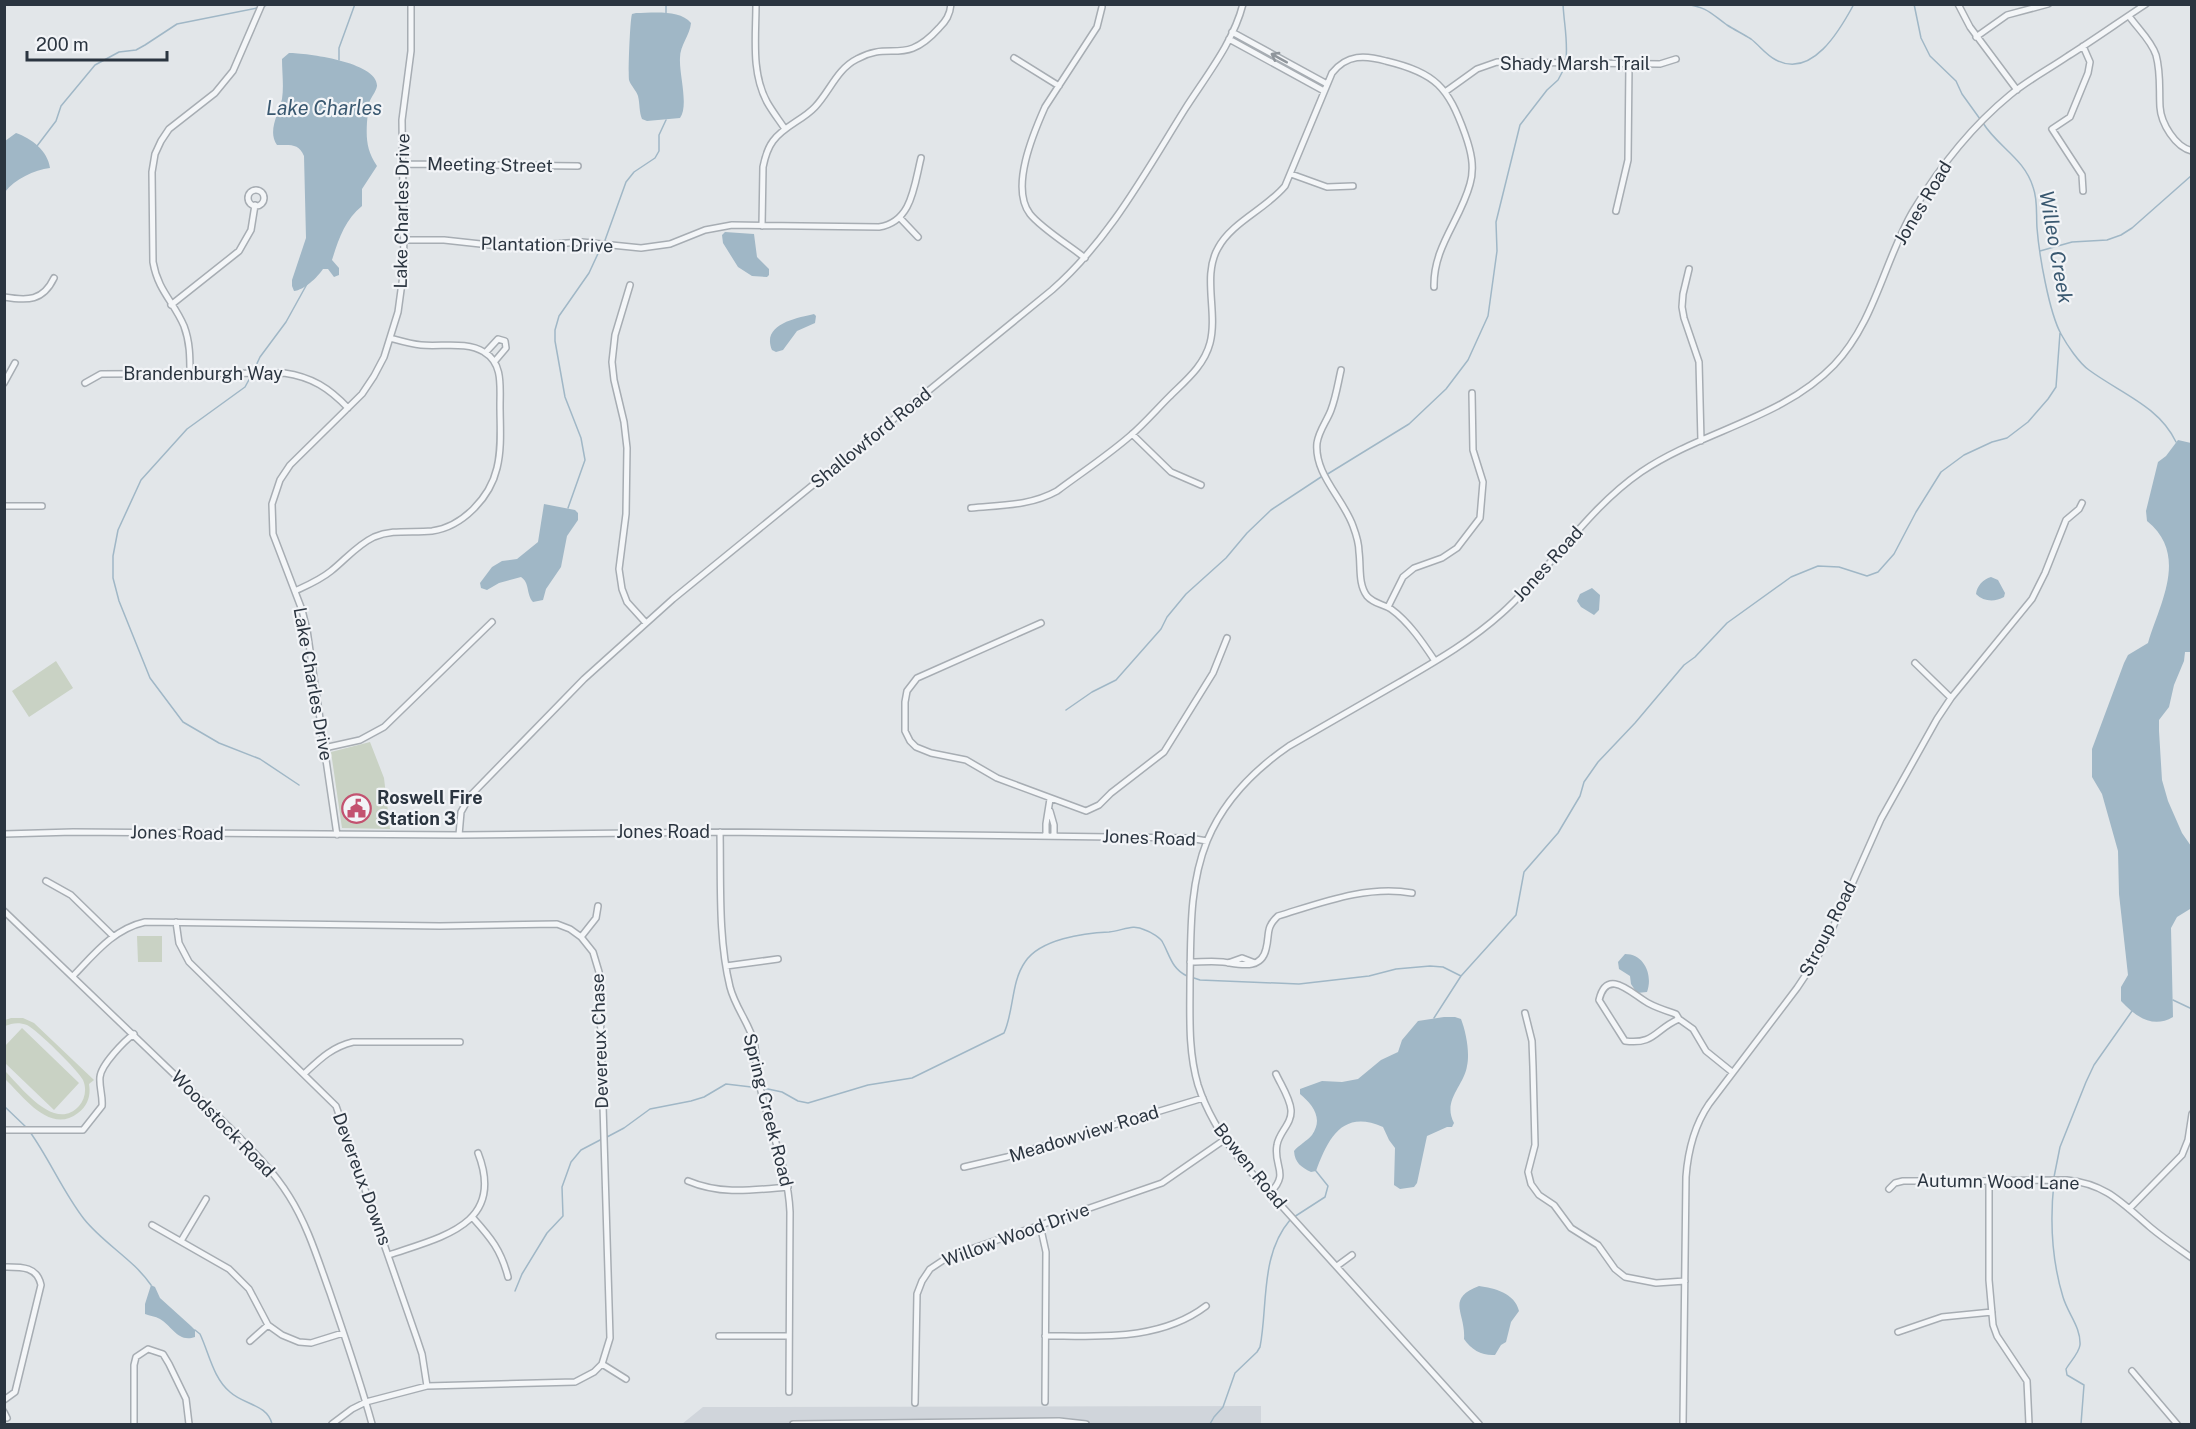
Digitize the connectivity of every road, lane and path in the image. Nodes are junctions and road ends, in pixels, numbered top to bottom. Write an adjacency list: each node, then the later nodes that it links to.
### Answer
1 (262, 4): 43 (street)
2 (411, 4): 26 (street, Lake Charles Drive)
3 (756, 4): 23 (street)
4 (951, 4): 23 (street)
5 (1243, 4): 11 (street, Shallowford Road)
6 (1958, 4): 12 (street)
7 (2048, 4): 12 (street)
8 (2146, 4): 10 (street, Jones Road)
9 (1102, 7): 19 (street)
10 (2129, 16): 14 (street, Jones Road); 24 (street)
11 (1232, 32): 13 (street, Shallowford Road); 18 (street, one-way to 11)
12 (1976, 37): 20 (street)
13 (1229, 39): 21 (street); 37 (street, Shallowford Road)
14 (2084, 46): 20 (street, Jones Road); 30 (street)
15 (1014, 58): 19 (street)
16 (1676, 59): 17 (street, Shady Marsh Trail)
17 (1629, 64): 22 (street, Shady Marsh Trail); 32 (street)
18 (1327, 84): 21 (street); 22 (street)
19 (1059, 86): 37 (street)
20 (2017, 90): 55 (street, Jones Road)
21 (1324, 91): 28 (street)
22 (1445, 92): 41 (street)
23 (785, 129): 34 (street)
24 (2192, 151)
25 (921, 158): 33 (street)
26 (403, 164): 27 (street, Meeting Street); 36 (street, Lake Charles Drive)
27 (578, 166)
28 (1291, 174): 29 (street); 54 (street)
29 (1353, 186)
30 (2083, 191)
31 (255, 205): 43 (street)
32 (1616, 211)
33 (900, 218): 34 (street, Plantation Drive); 35 (street)
34 (762, 226): 36 (street, Plantation Drive)
35 (919, 235)
36 (404, 240): 44 (street, Lake Charles Drive)
37 (1085, 258): 64 (street, Shallowford Road)
38 (1689, 269): 55 (street)
39 (54, 278): 42 (street)
40 (630, 285): 64 (street)
41 (1434, 287)
42 (4, 297)
43 (171, 304): 49 (street)
44 (390, 338): 45 (street); 53 (street, Lake Charles Drive)
45 (486, 352): 46 (street); 46 (street)
46 (495, 361): 61 (street)
47 (15, 363): 51 (street)
48 (1341, 369): 62 (street)
49 (190, 374): 50 (street, Brandenburgh Way); 53 (street, Brandenburgh Way)
50 (86, 383)
51 (4, 384)
52 (1472, 393): 62 (street)
53 (348, 408): 61 (street, Lake Charles Drive)
54 (1132, 434): 56 (street); 60 (street)
55 (1701, 441): 67 (street, Jones Road)
56 (1201, 485)
57 (2082, 502): 69 (street, Stroup Road)
58 (4, 506): 59 (street)
59 (42, 506)
60 (972, 508)
61 (295, 591): 70 (street, Lake Charles Drive)
62 (1388, 608): 67 (street)
63 (492, 622): 70 (street)
64 (646, 623): 76 (street, Shallowford Road)
65 (1041, 623): 71 (street)
66 (1227, 638): 71 (street)
67 (1435, 662): 79 (street, Jones Road)
68 (1915, 663): 69 (street)
69 (1951, 698): 97 (street, Stroup Road)
70 (324, 748): 75 (street, Lake Charles Drive)
71 (1050, 799): 72 (street)
72 (1050, 809): 77 (street); 78 (street)
73 (720, 832): 76 (street, Jones Road); 77 (street, Jones Road); 89 (street, Spring Creek Road)
74 (4, 834): 75 (street, Jones Road)
75 (337, 835): 76 (street, Jones Road)
76 (459, 835)
77 (1046, 836): 78 (street, Jones Road)
78 (1054, 836): 79 (street, Jones Road)
79 (1208, 840): 88 (street, Bowen Road)
80 (46, 881): 85 (street)
81 (1412, 893): 88 (street)
82 (598, 906): 86 (street)
83 (4, 911): 90 (street, Woodstock Road)
84 (176, 922): 85 (street); 86 (street); 98 (street, Devereux Downs)
85 (113, 936): 90 (street)
86 (581, 937): 133 (street, Devereux Chase)
87 (778, 958): 89 (street)
88 (1190, 962): 100 (street, Bowen Road)
89 (726, 966): 108 (street, Spring Creek Road)
90 (74, 975): 95 (street, Woodstock Road)
91 (1664, 1010): 93 (street); 94 (street); 94 (street)
92 (1525, 1013): 123 (street)
93 (1679, 1019): 94 (street); 97 (street)
94 (1667, 1024)
95 (134, 1034): 102 (street); 128 (street, Woodstock Road)
96 (460, 1042): 98 (street)
97 (1732, 1072): 123 (street, Stroup Road)
98 (305, 1073): 117 (street, Devereux Downs)
99 (1276, 1074): 110 (street)
100 (1203, 1098): 103 (street, Bowen Road); 105 (street, Meadowview Road)
101 (2192, 1114): 112 (street)
102 (4, 1130)
103 (1224, 1140): 110 (street, Bowen Road); 115 (street, Willow Wood Drive)
104 (478, 1153): 113 (street)
105 (964, 1167)
106 (1989, 1180): 109 (street, Autumn Wood Lane); 112 (street, Autumn Wood Lane); 125 (street)
107 (688, 1181): 108 (street)
108 (788, 1187): 130 (street, Spring Creek Road)
109 (1889, 1189)
110 (1270, 1193): 120 (street, Bowen Road)
111 (206, 1199): 116 (street)
112 (2129, 1209): 119 (street, Autumn Wood Lane)
113 (473, 1218): 117 (street); 122 (street)
114 (152, 1225): 116 (street)
115 (1040, 1225): 131 (street); 141 (street, Willow Wood Drive)
116 (181, 1241): 126 (street)
117 (389, 1255): 136 (street, Devereux Downs)
118 (1352, 1255): 120 (street)
119 (2192, 1258)
120 (1337, 1266): 148 (street, Bowen Road)
121 (4, 1267): 138 (street)
122 (508, 1277)
123 (1685, 1281): 149 (street, Stroup Road)
124 (1206, 1306): 131 (street)
125 (1992, 1312): 127 (street); 150 (street)
126 (268, 1325): 128 (street); 132 (street)
127 (1898, 1332)
128 (344, 1333): 139 (street, Woodstock Road)
129 (719, 1336): 130 (street)
130 (789, 1336): 137 (street, Spring Creek Road)
131 (1045, 1336): 140 (street)
132 (250, 1341)
133 (602, 1364): 135 (street); 136 (street)
134 (2132, 1371): 151 (street)
135 (626, 1379)
136 (427, 1386): 139 (street)
137 (789, 1392)
138 (4, 1400)
139 (366, 1402): 144 (street); 145 (street, Woodstock Road)
140 (1045, 1402)
141 (915, 1403)
142 (134, 1425): 143 (street)
143 (189, 1425)
144 (332, 1425)
145 (372, 1425)
146 (793, 1425): 147 (street)
147 (1086, 1425)
148 (1479, 1425)
149 (1683, 1425)
150 (2029, 1425)
151 (2177, 1425)

